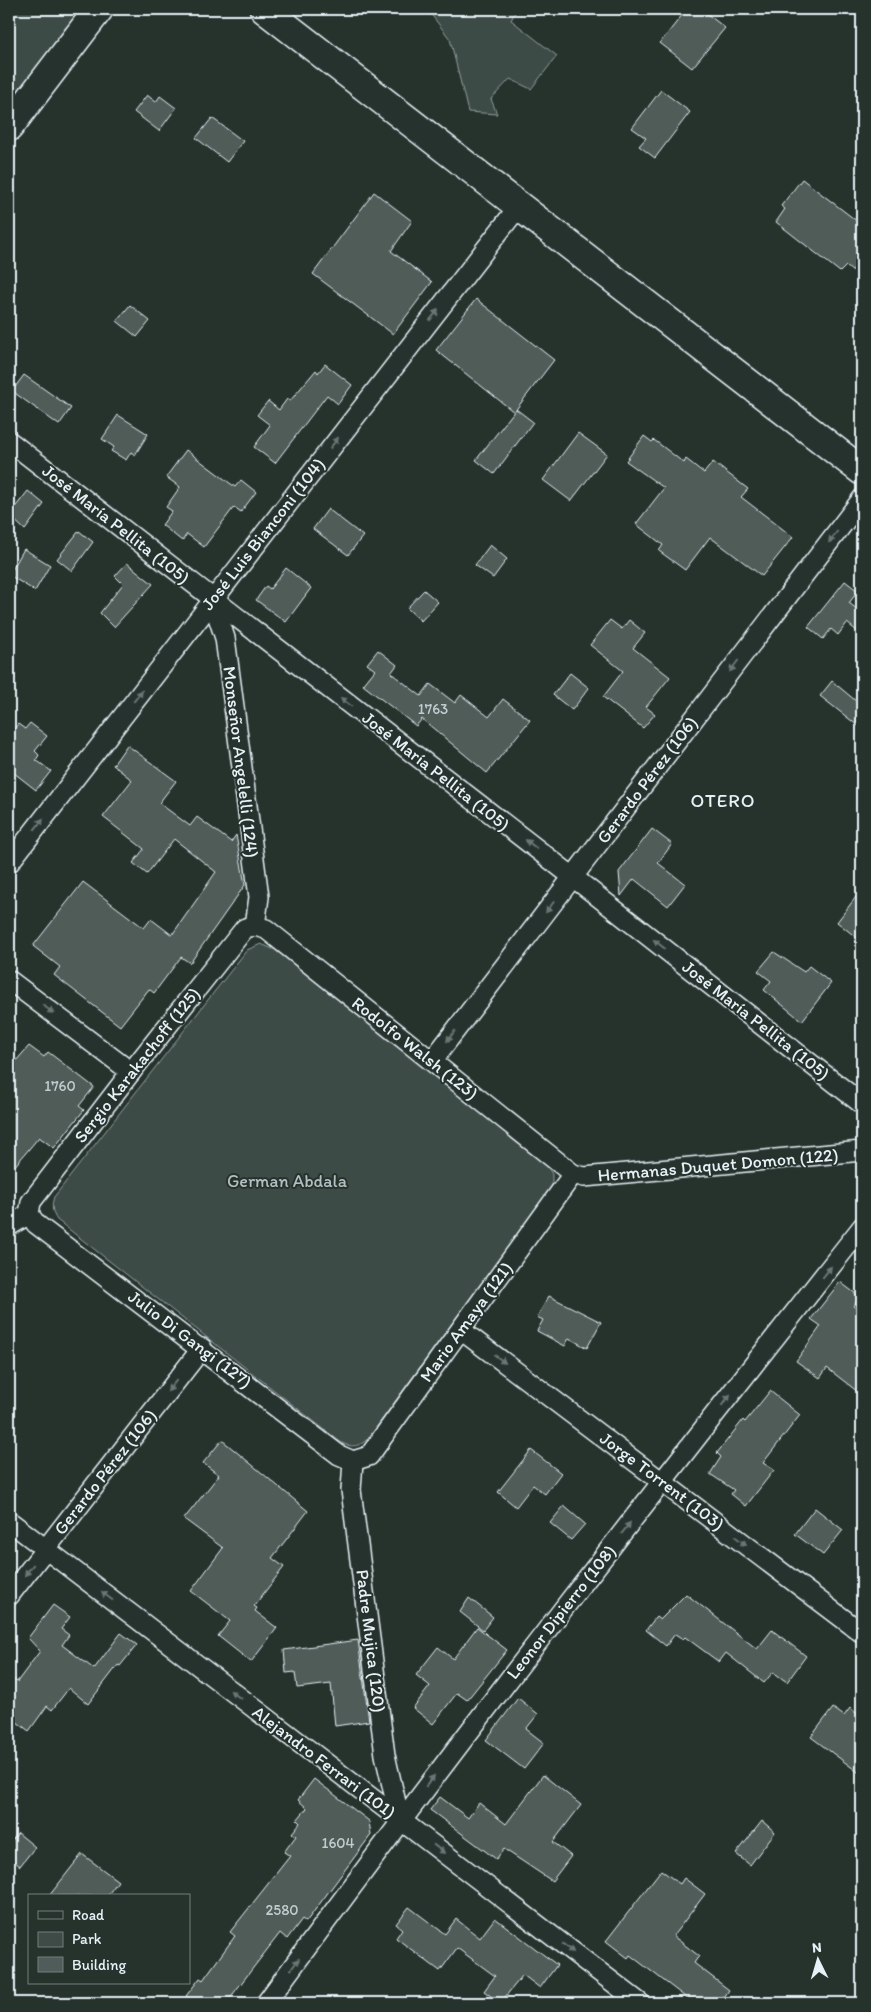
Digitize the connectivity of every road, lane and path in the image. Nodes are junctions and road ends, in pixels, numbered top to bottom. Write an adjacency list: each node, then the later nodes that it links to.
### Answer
1 (99, 9): 3 (main road)
2 (264, 9): 4 (main road)
3 (9, 127)
4 (519, 206): 6 (main road); 8 (street, José Luis Bianconi (104), one-way to 4)
5 (9, 441): 8 (street, José María Pellita (105))
6 (862, 471)
7 (862, 499): 10 (street, Gerardo Pérez (106), one-way to 10)
8 (212, 599): 9 (street, José Luis Bianconi (104), one-way to 8); 10 (street, José María Pellita (105), one-way to 8); 11 (street, Monseñor Angelelli (124))
9 (9, 863)
10 (573, 877): 13 (street, Gerardo Pérez (106), one-way to 13); 15 (street, José María Pellita (105), one-way to 10)
11 (255, 926): 13 (street, Rodolfo Walsh (123)); 14 (street, Sergio Karakachoff (125))
12 (9, 980): 14 (street, one-way to 14)
13 (432, 1061): 17 (street, Rodolfo Walsh (123))
14 (131, 1072): 18 (street, Sergio Karakachoff (125))
15 (862, 1104)
16 (862, 1151): 17 (street, Hermanas Duquet Domon (122))
17 (573, 1174): 21 (street, Mario Amaya (121))
18 (29, 1214): 19 (street); 22 (street, Julio Di Gangi (127))
19 (9, 1226)
20 (862, 1227): 24 (street, Leonor Dipierro (108), one-way to 20)
21 (461, 1330): 23 (street, Mario Amaya (121)); 24 (street, Jorge Torrent (103), one-way to 24)
22 (202, 1348): 23 (street, Julio Di Gangi (127)); 26 (street, Gerardo Pérez (106), one-way to 26)
23 (353, 1461): 29 (street, Padre Mujica (120))
24 (662, 1481): 28 (street, Jorge Torrent (103), one-way to 28); 29 (street, Leonor Dipierro (108), one-way to 24)
25 (9, 1521): 26 (street, Alejandro Ferrari (101))
26 (45, 1549): 27 (street, Gerardo Pérez (106), one-way to 27); 29 (street, Alejandro Ferrari (101), one-way to 26)
27 (9, 1596)
28 (862, 1633)
29 (400, 1820): 30 (street, Leonor Dipierro (108), one-way to 29); 31 (street, Alejandro Ferrari (101), one-way to 31)
30 (266, 2003)
31 (640, 2003)

